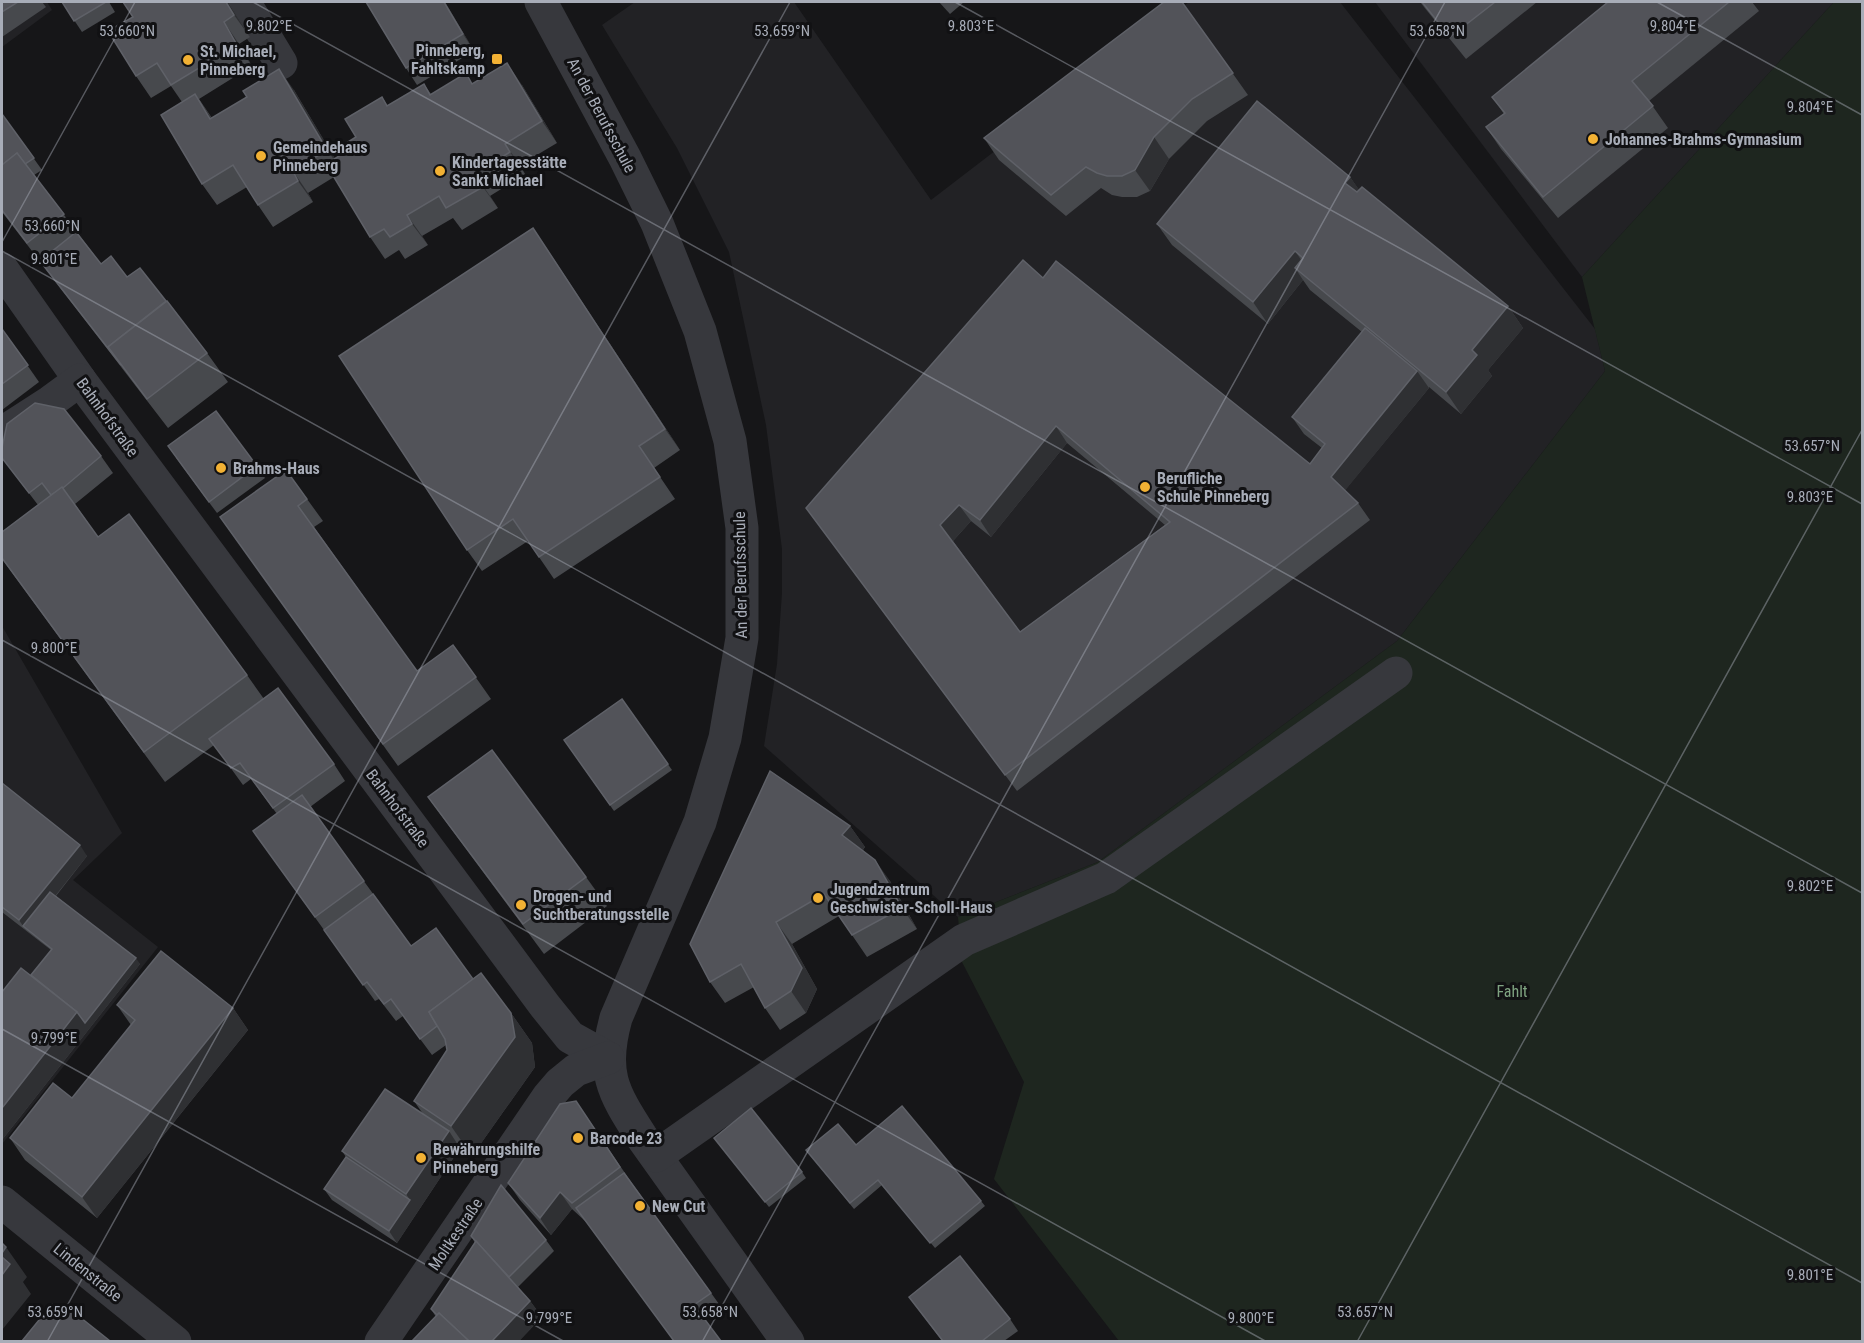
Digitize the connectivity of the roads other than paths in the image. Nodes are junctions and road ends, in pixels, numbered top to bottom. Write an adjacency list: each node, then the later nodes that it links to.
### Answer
1 (244, 2): 3 (street)
2 (541, 2): 8 (street, An der Berufsschule)
3 (281, 63)
4 (2, 269): 5 (street, Bahnhofstraße)
5 (81, 380): 6 (street); 8 (street, Bahnhofstraße)
6 (2, 433)
7 (1396, 672): 9 (street)
8 (608, 1058): 9 (street); 12 (street, Moltkestraße)
9 (656, 1156): 13 (street)
10 (2, 1202): 11 (street, Lindenstraße)
11 (175, 1341)
12 (381, 1341)
13 (788, 1341)

